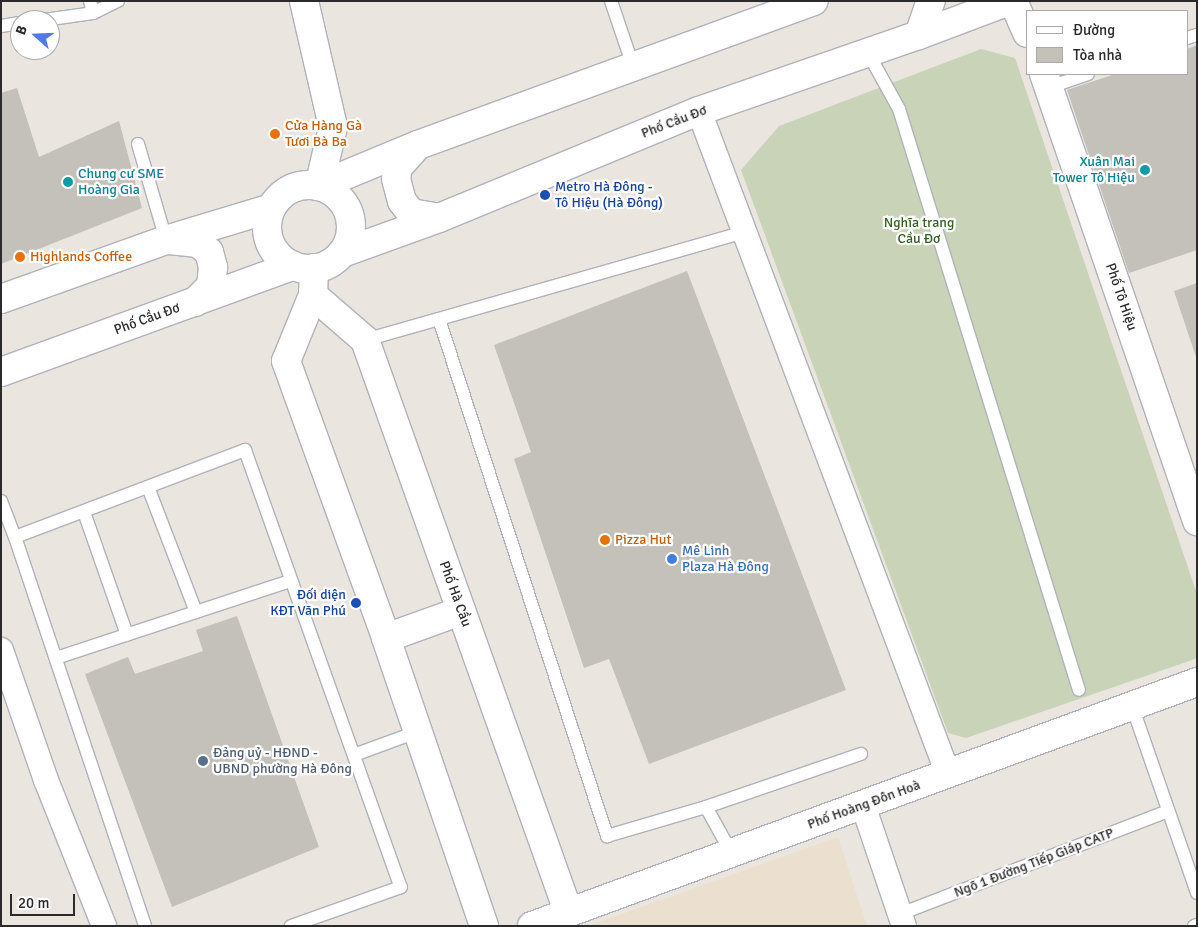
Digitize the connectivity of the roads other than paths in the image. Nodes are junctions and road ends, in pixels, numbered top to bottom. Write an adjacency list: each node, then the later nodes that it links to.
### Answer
1 (118, 1): 7 (lane)
2 (304, 1): 18 (street)
3 (611, 1): 12 (lane)
4 (814, 1): 12 (street)
5 (931, 1): 10 (street)
6 (1011, 1): 9 (street); 10 (street, Phố Cầu Đơ)
7 (92, 7): 8 (lane)
8 (60, 16)
9 (1026, 31)
10 (919, 35): 11 (street, Phố Cầu Đơ)
11 (868, 53): 15 (street, Phố Cầu Đơ); 44 (lane)
12 (633, 66): 17 (street)
13 (1081, 75): 14 (lane)
14 (1047, 80): 34 (street, Phố Tô Hiệu)
15 (699, 111): 20 (street, Phố Cầu Đơ); 21 (street)
16 (138, 144): 22 (lane)
17 (418, 145): 18 (street); 20 (street)
18 (319, 186): 19 (street); 23 (street)
19 (271, 208): 22 (street); 24 (street)
20 (439, 218): 23 (street, Phố Cầu Đơ)
21 (744, 232): 28 (lane); 49 (street)
22 (166, 240): 26 (street); 27 (street)
23 (342, 253): 24 (street)
24 (304, 267): 25 (street); 27 (street, Phố Cầu Đơ)
25 (313, 295): 29 (street, Phố Hà Cầu); 40 (street)
26 (1, 299)
27 (195, 302): 30 (street, Phố Cầu Đơ)
28 (439, 319): 29 (lane); 51 (lane)
29 (364, 340): 37 (street, Phố Hà Cầu)
30 (1, 372)
31 (148, 486): 33 (lane); 36 (lane); 38 (lane)
32 (1, 501): 35 (lane)
33 (84, 512): 35 (lane); 39 (lane)
34 (1195, 513)
35 (15, 537): 42 (lane)
36 (290, 580): 38 (lane); 48 (lane)
37 (461, 611): 40 (street); 56 (street, Phố Hà Cầu)
38 (196, 612): 39 (lane)
39 (127, 635): 42 (lane)
40 (386, 638): 46 (street)
41 (1, 650): 58 (street)
42 (56, 658): 59 (lane)
43 (1197, 682): 45 (street, Phố Hoàng Đôn Hoà)
44 (1079, 690)
45 (1132, 706): 49 (street, Phố Hoàng Đôn Hoà); 52 (lane)
46 (417, 732): 48 (lane); 61 (street)
47 (861, 754): 51 (lane)
48 (354, 756): 60 (lane)
49 (948, 774): 50 (street, Phố Hoàng Đôn Hoà)
50 (863, 805): 53 (street, Phố Hoàng Đôn Hoà); 57 (street)
51 (706, 807): 53 (lane)
52 (1168, 811): 54 (lane); 57 (lane, Ngõ 1 Đường Tiếp Giáp CATP)
53 (732, 854): 56 (street, Phố Hoàng Đôn Hoà)
54 (1194, 877): 55 (lane)
55 (1197, 894)
56 (568, 911): 62 (street, Phố Hoàng Đôn Hoà)
57 (902, 920)
58 (104, 926)
59 (145, 926)
60 (291, 926)
61 (484, 926)
62 (532, 926)

